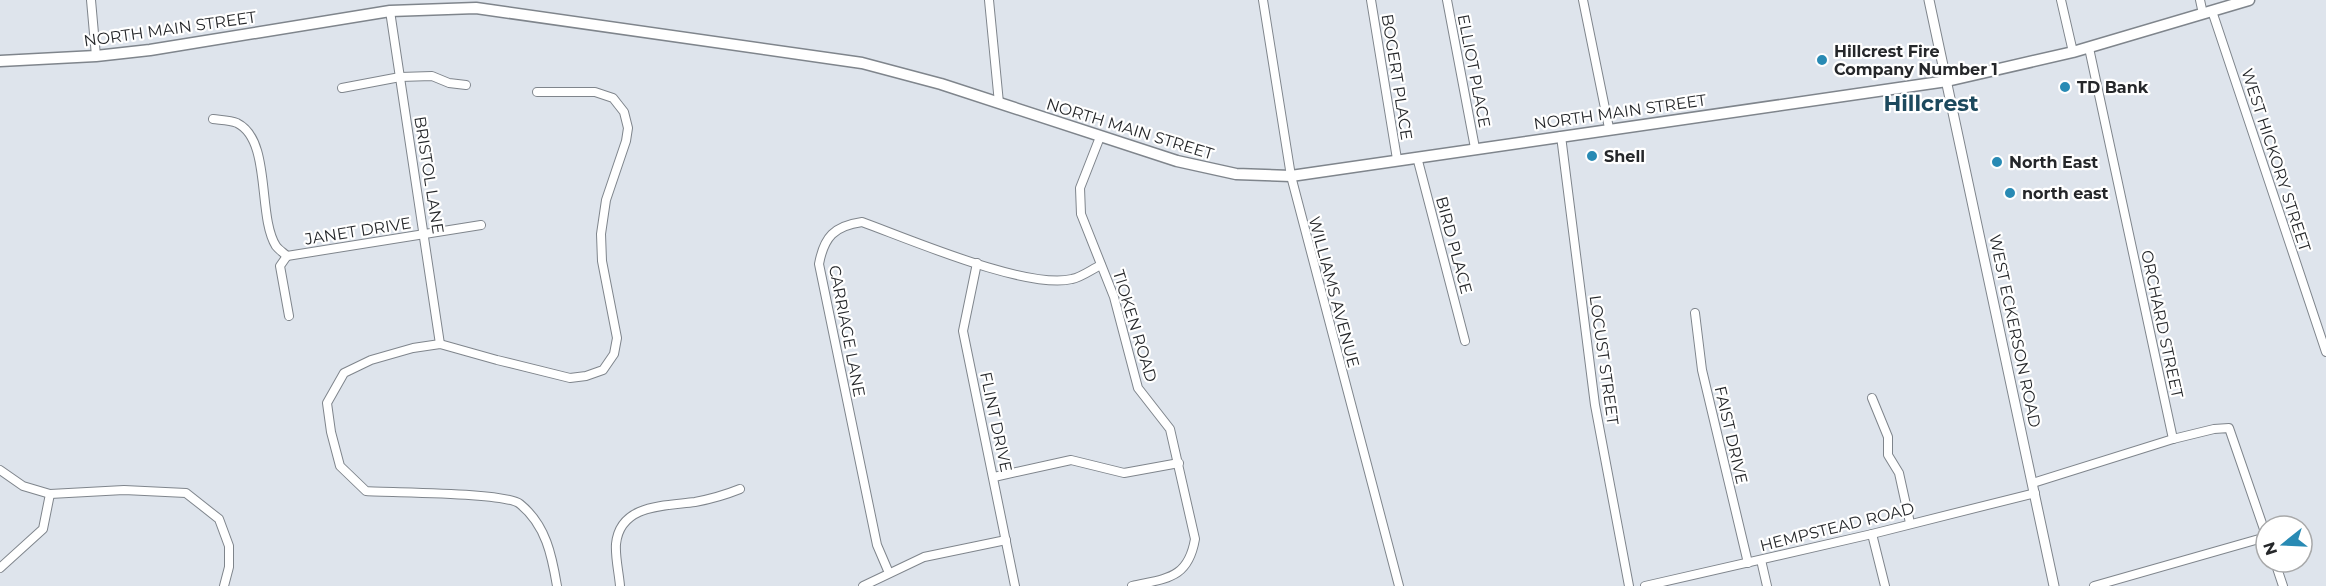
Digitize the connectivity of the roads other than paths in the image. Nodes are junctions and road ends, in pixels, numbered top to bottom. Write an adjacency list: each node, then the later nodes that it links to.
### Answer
1 (91, 0): 15 (street)
2 (988, 0): 22 (street)
3 (1263, 0): 30 (street, WILLIAMS AVENUE)
4 (1371, 0): 29 (street, BOGERT PLACE)
5 (1447, 0): 27 (street, ELLIOT PLACE)
6 (1583, 0): 24 (street)
7 (1929, 0): 18 (street, WEST ECKERSON ROAD)
8 (2061, 0): 14 (street)
9 (2200, 0): 12 (street, WEST HICKORY STREET)
10 (2249, 0): 12 (main road, NORTH MAIN STREET)
11 (390, 11): 15 (main road, NORTH MAIN STREET); 17 (street, BRISTOL LANE); 22 (main road, NORTH MAIN STREET)
12 (2208, 12): 13 (main road, NORTH MAIN STREET); 40 (street, WEST HICKORY STREET)
13 (2089, 48): 14 (main road, NORTH MAIN STREET); 42 (street, ORCHARD STREET)
14 (2073, 52): 18 (main road, NORTH MAIN STREET)
15 (96, 56): 16 (main road, NORTH MAIN STREET)
16 (0, 61)
17 (400, 77): 19 (street); 20 (street); 32 (street, BRISTOL LANE)
18 (1947, 81): 24 (main road, NORTH MAIN STREET); 46 (street, WEST ECKERSON ROAD)
19 (466, 86)
20 (342, 88)
21 (537, 92): 39 (street)
22 (999, 103): 26 (main road, NORTH MAIN STREET)
23 (213, 119): 33 (street, JANET DRIVE)
24 (1609, 128): 25 (main road, NORTH MAIN STREET)
25 (1562, 136): 27 (main road, NORTH MAIN STREET); 65 (street, LOCUST STREET)
26 (1100, 137): 30 (main road, NORTH MAIN STREET); 35 (street, TIOKEN ROAD)
27 (1475, 148): 28 (main road, NORTH MAIN STREET)
28 (1417, 157): 29 (main road, NORTH MAIN STREET); 38 (street, BIRD PLACE)
29 (1397, 159): 30 (main road, NORTH MAIN STREET)
30 (1291, 176): 64 (street, WILLIAMS AVENUE)
31 (481, 225): 32 (street, JANET DRIVE)
32 (424, 233): 33 (street, JANET DRIVE); 39 (street, BRISTOL LANE)
33 (287, 256): 37 (street)
34 (977, 263): 35 (street, CARRIAGE LANE); 45 (street, FLINT DRIVE); 57 (street, CARRIAGE LANE)
35 (1101, 265): 43 (street, TIOKEN ROAD)
36 (1695, 313): 55 (street, FAIST DRIVE)
37 (289, 316)
38 (1465, 341)
39 (440, 344): 59 (street)
40 (2326, 352)
41 (1872, 398): 50 (street)
42 (2173, 439): 46 (street, HEMPSTEAD ROAD); 49 (street)
43 (1179, 463): 45 (street); 63 (street, TIOKEN ROAD)
44 (0, 470): 48 (street)
45 (994, 477): 53 (street, FLINT DRIVE)
46 (2034, 488): 50 (street, HEMPSTEAD ROAD); 69 (street, WEST ECKERSON ROAD)
47 (740, 489): 60 (street)
48 (50, 494): 56 (street); 58 (street)
49 (2258, 514)
50 (1910, 524): 51 (street, HEMPSTEAD ROAD)
51 (1872, 534): 54 (street, HEMPSTEAD ROAD); 68 (street)
52 (2254, 539): 70 (street)
53 (1006, 540): 57 (street); 62 (street, FLINT DRIVE)
54 (1761, 560): 55 (street, HEMPSTEAD ROAD); 67 (street)
55 (1749, 563): 66 (street, HEMPSTEAD ROAD)
56 (0, 568)
57 (889, 573): 61 (street)
58 (224, 586)
59 (557, 586)
60 (620, 586)
61 (863, 586)
62 (1015, 586)
63 (1132, 586)
64 (1399, 586)
65 (1629, 586)
66 (1645, 586)
67 (1767, 586)
68 (1885, 586)
69 (2054, 586)
70 (2094, 586)

